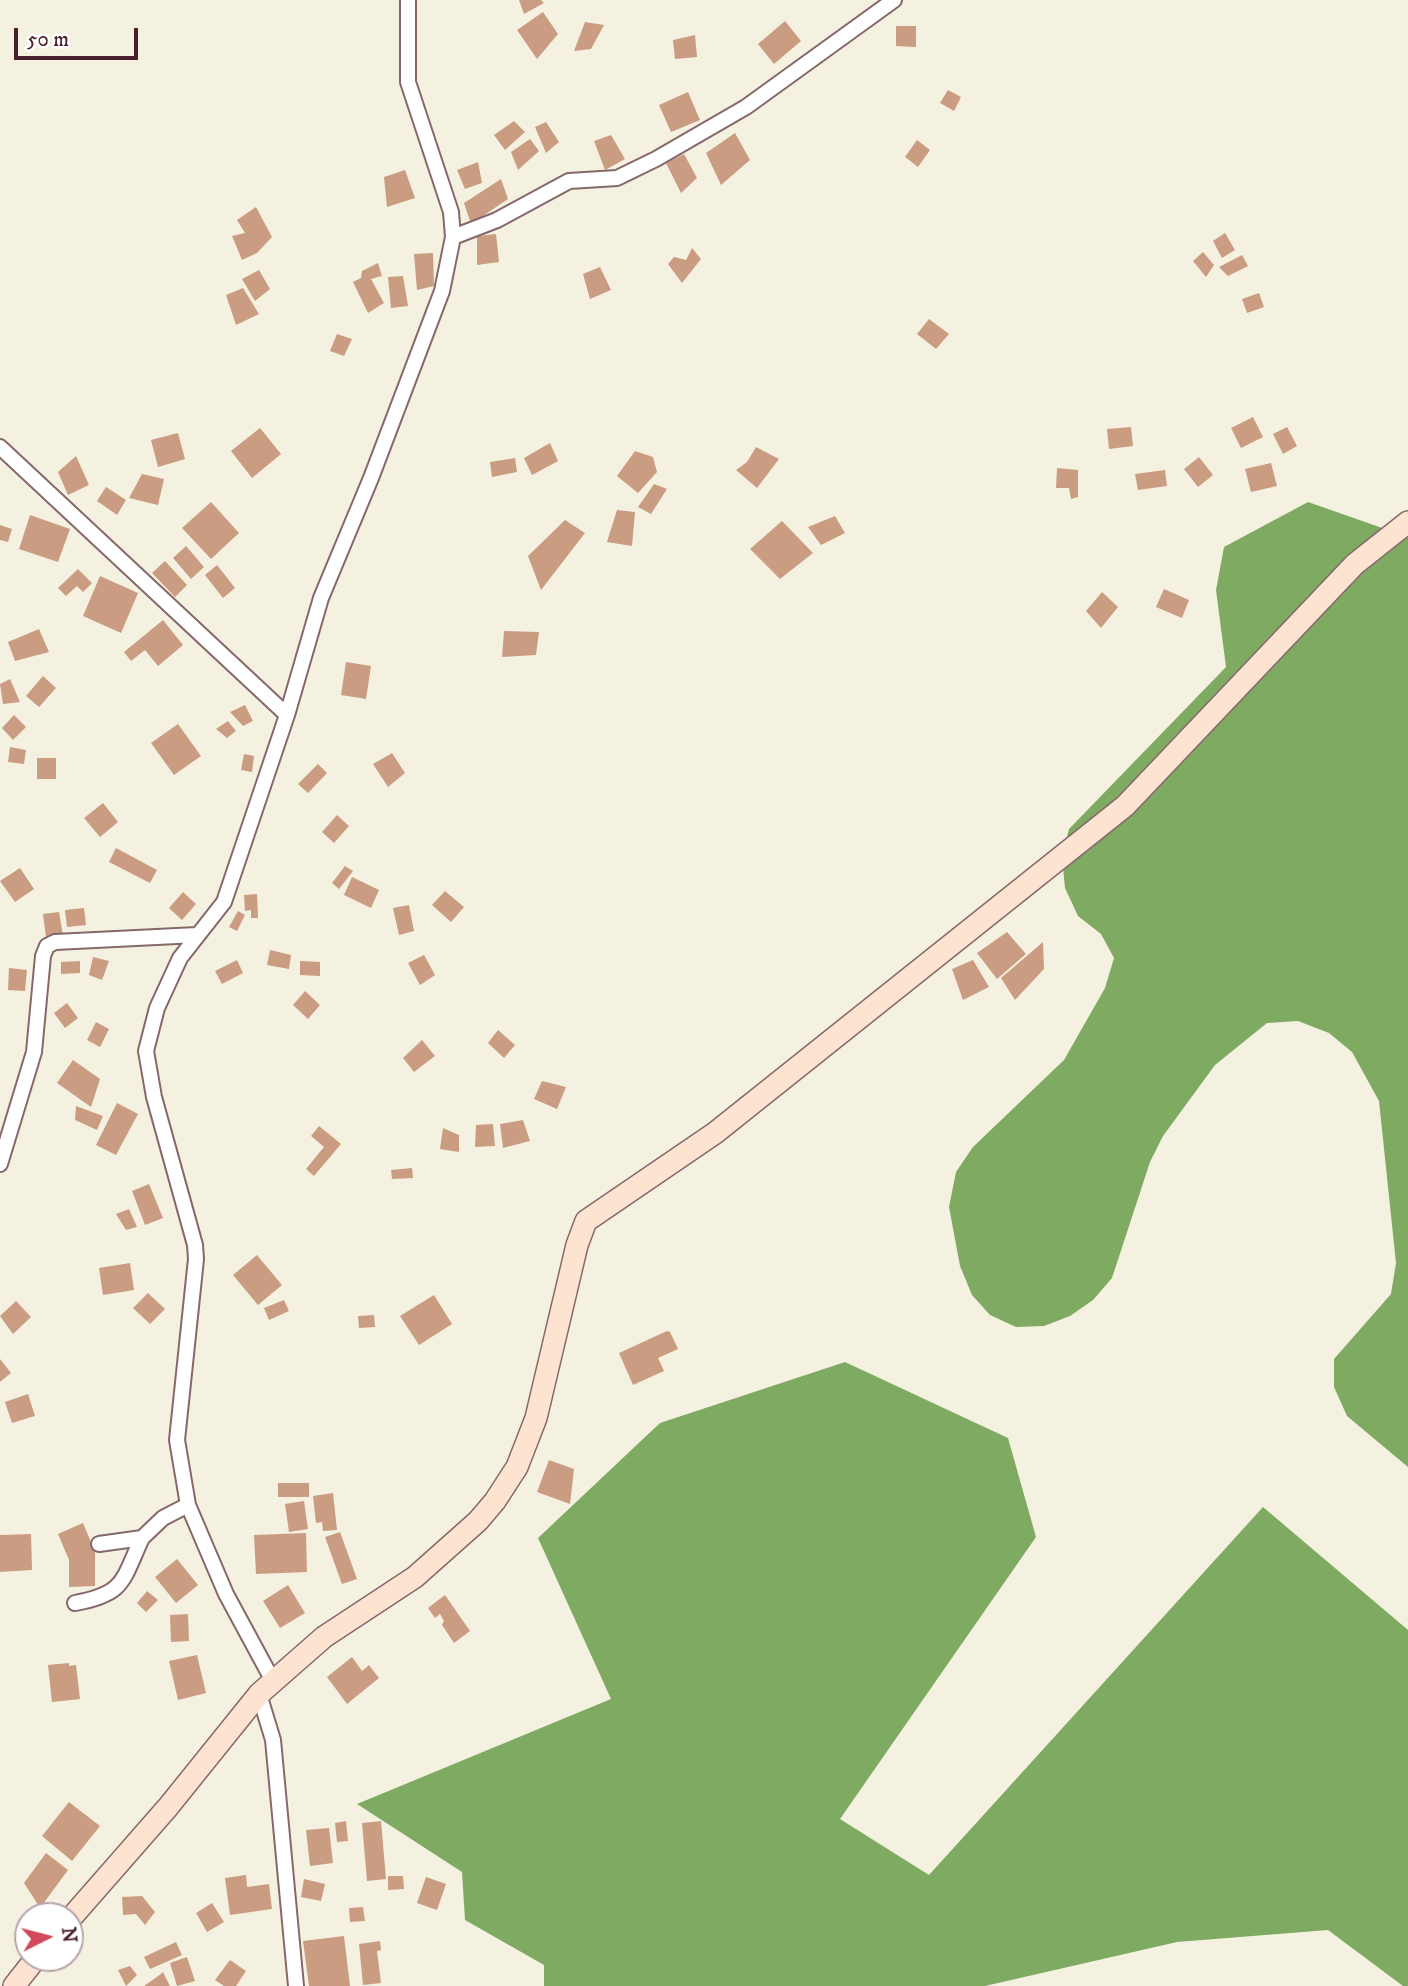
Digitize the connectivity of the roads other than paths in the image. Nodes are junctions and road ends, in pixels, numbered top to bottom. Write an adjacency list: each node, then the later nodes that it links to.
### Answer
1 (408, 0): 3 (street)
2 (894, 0): 3 (street)
3 (453, 237): 6 (street)
4 (0, 447): 6 (street)
5 (1408, 522): 13 (main road)
6 (287, 715): 7 (street)
7 (197, 935): 8 (street); 9 (street)
8 (0, 1164)
9 (188, 1505): 10 (street); 13 (street)
10 (142, 1538): 11 (street); 12 (street)
11 (99, 1544)
12 (75, 1603)
13 (266, 1687): 14 (main road); 17 (street)
14 (84, 1903)
15 (25, 1972): 16 (main road)
16 (14, 1986)
17 (296, 1986)

